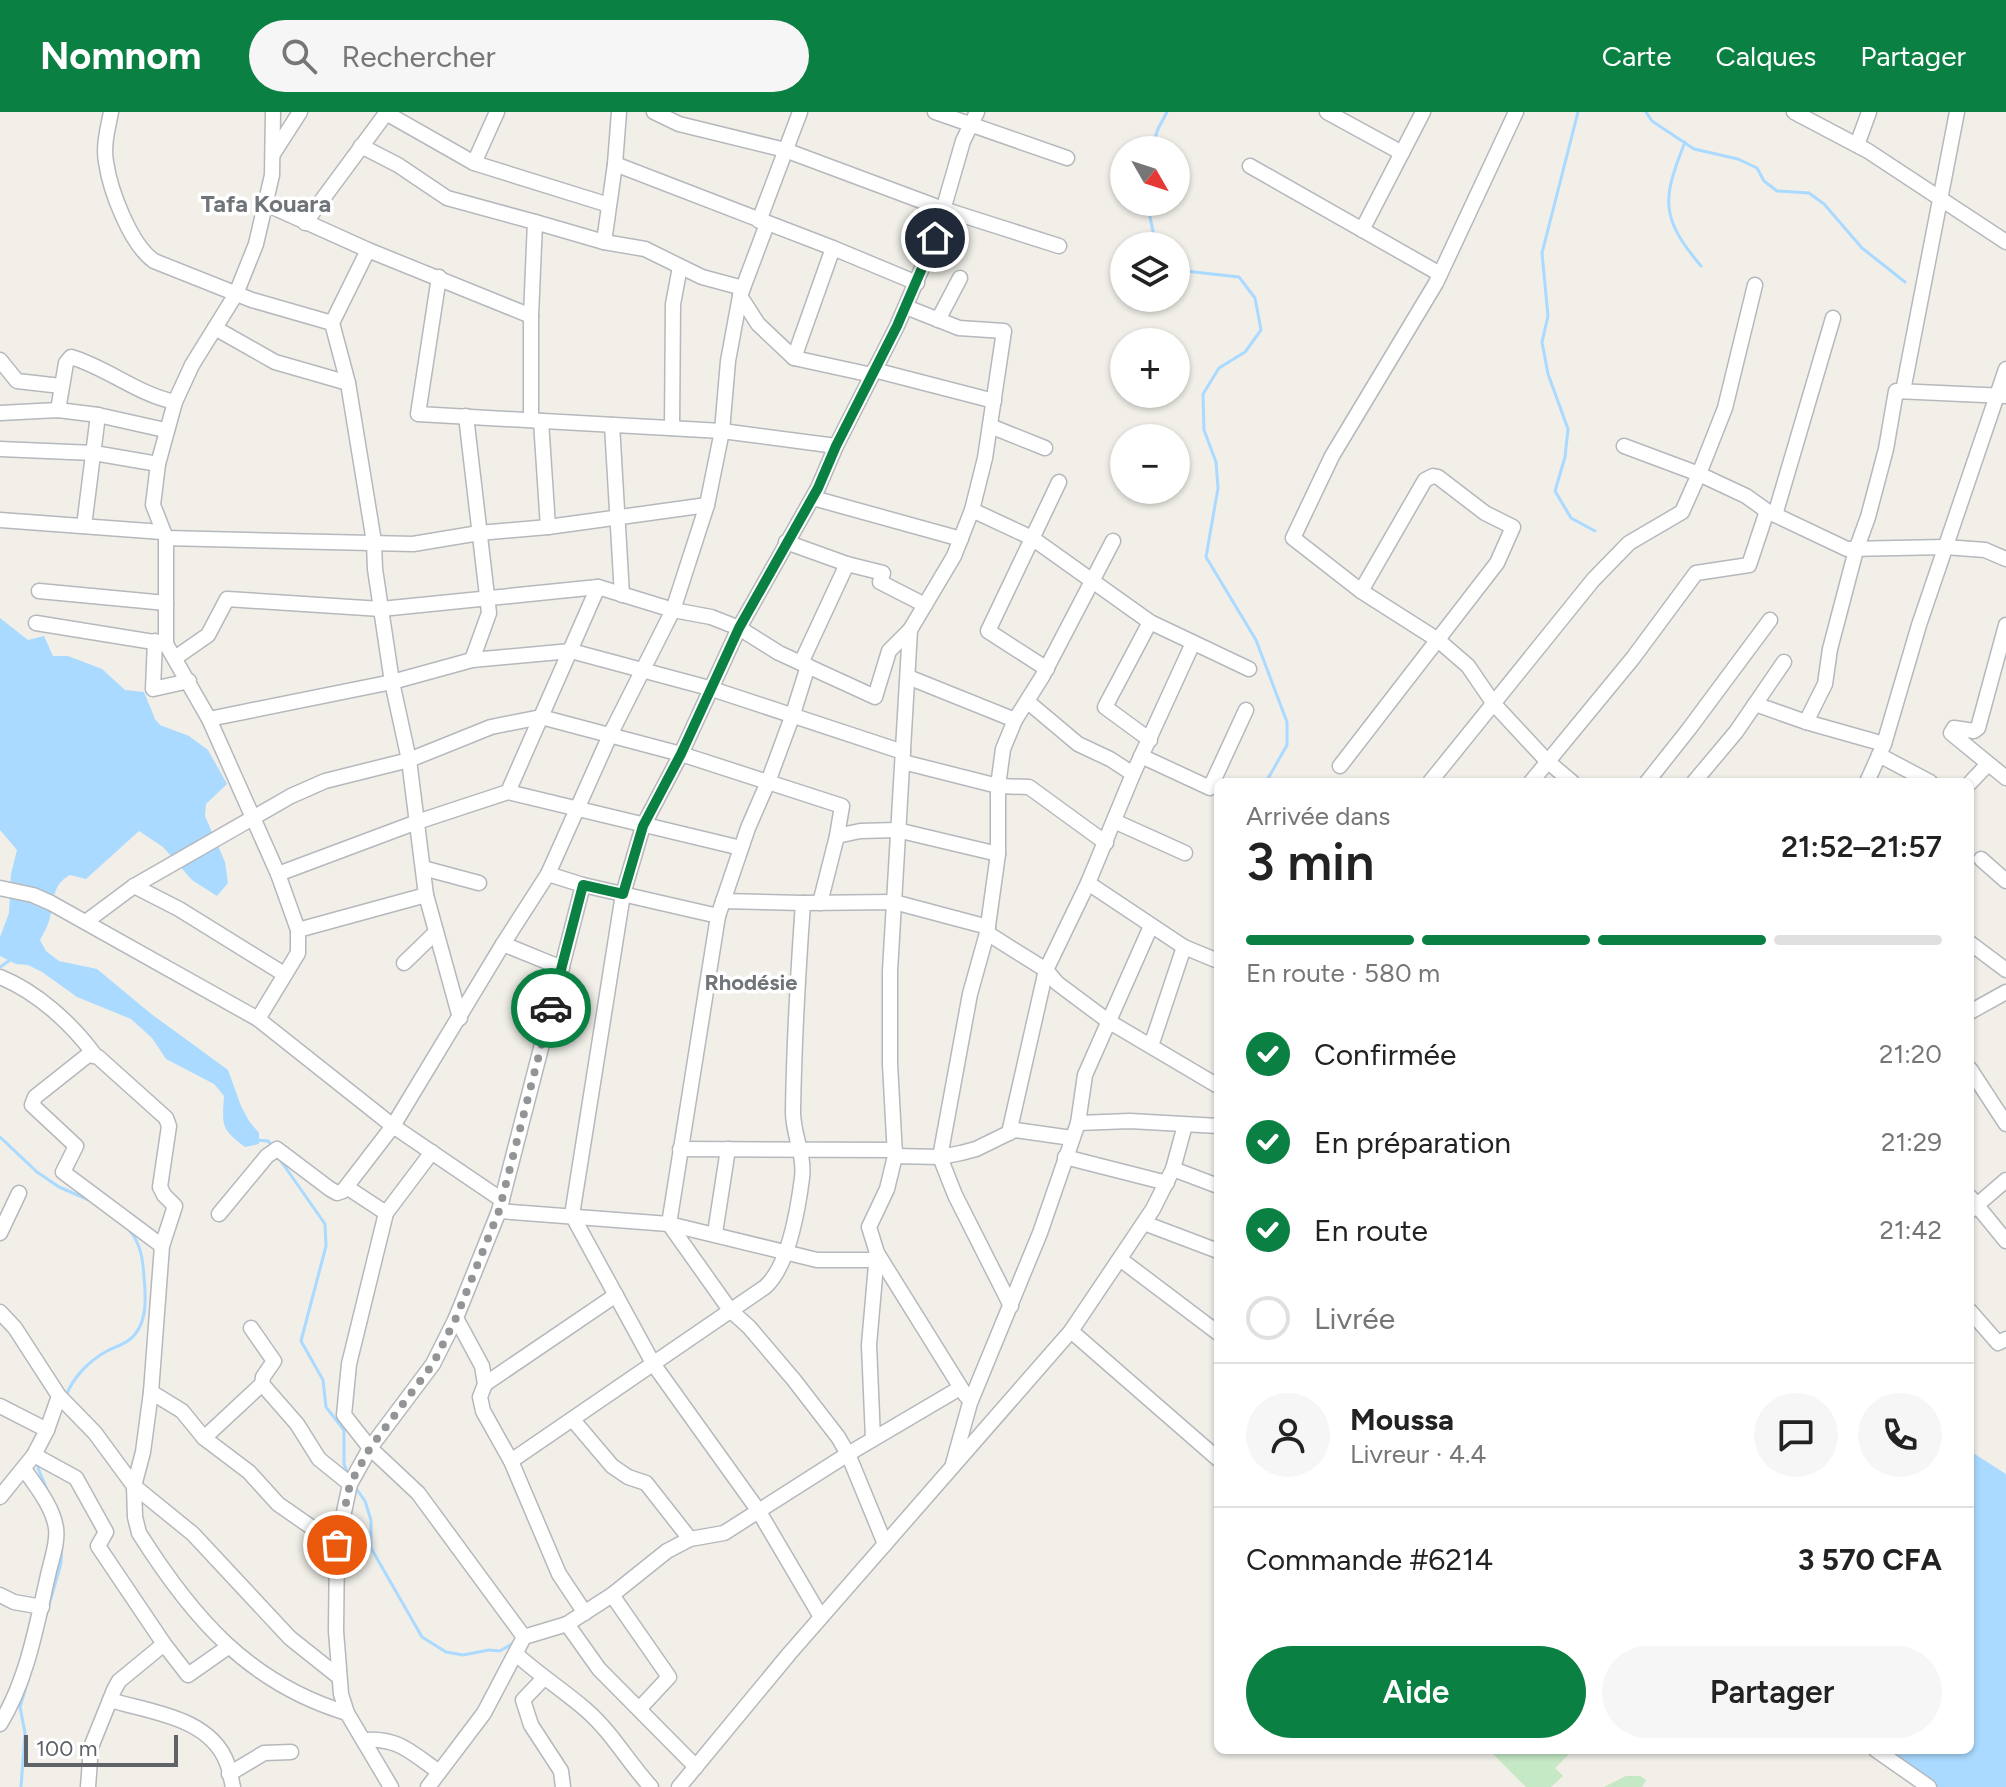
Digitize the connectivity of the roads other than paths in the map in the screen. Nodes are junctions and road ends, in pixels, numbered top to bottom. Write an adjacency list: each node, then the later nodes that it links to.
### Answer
1 (111, 112): 47 (street)
2 (273, 112): 22 (street)
3 (300, 112): 22 (street)
4 (497, 112): 24 (street)
5 (619, 112): 25 (street)
6 (654, 112): 20 (street)
7 (800, 112): 20 (street)
8 (935, 112): 17 (street)
9 (1327, 112): 21 (street)
10 (1423, 112): 21 (street)
11 (1516, 112): 41 (street)
12 (1794, 112): 16 (street)
13 (1869, 112): 18 (street)
14 (1957, 112): 27 (street)
15 (381, 114): 19 (street); 24 (street)
16 (1811, 116): 18 (street)
17 (974, 118): 23 (street); 30 (street)
18 (1857, 145): 27 (street)
19 (361, 146): 31 (street); 33 (street)
20 (785, 150): 30 (street); 32 (street)
21 (1402, 153): 34 (street)
22 (273, 154): 28 (street)
23 (1067, 158)
24 (474, 163): 29 (street)
25 (615, 164): 29 (street); 32 (street)
26 (1250, 166): 34 (street)
27 (1941, 198): 36 (street); 60 (street)
28 (266, 204): 33 (street); 47 (street)
29 (609, 205): 35 (street)
30 (943, 209): 37 (street); 44 (street)
31 (535, 222): 35 (street); 49 (street)
32 (763, 222): 38 (street); 46 (street)
33 (305, 223): 39 (street)
34 (1362, 230): 41 (street)
35 (604, 242): 40 (street)
36 (2006, 242)
37 (1059, 246)
38 (833, 248): 44 (street); 54 (street)
39 (368, 250): 42 (street); 52 (street)
40 (680, 267): 46 (street); 71 (street)
41 (1440, 274): 104 (street)
42 (439, 277): 49 (street); 67 (street)
43 (960, 278): 51 (street)
44 (917, 283): 48 (street)
45 (1755, 285): 80 (street)
46 (742, 292): 54 (street); 73 (street)
47 (236, 294): 52 (street); 53 (street)
48 (906, 307): 51 (street); 57 (street)
49 (531, 316): 68 (street)
50 (1833, 318): 85 (street)
51 (938, 320): 62 (street)
52 (332, 323): 58 (street)
53 (215, 328): 58 (street); 63 (street)
54 (794, 358): 57 (street)
55 (0, 360): 59 (street)
56 (2006, 369): 61 (street)
57 (873, 372): 62 (street); 74 (street)
58 (348, 383): 95 (street)
59 (61, 386): 63 (street); 64 (street)
60 (1903, 391): 61 (street); 98 (street)
61 (2002, 395): 97 (street)
62 (994, 401): 70 (street)
63 (175, 402): 72 (street)
64 (58, 410): 65 (street); 66 (street)
65 (0, 413)
66 (98, 415): 72 (street); 78 (street)
67 (466, 416): 68 (street); 90 (street)
68 (536, 421): 69 (street); 89 (street)
69 (612, 425): 71 (street); 86 (street)
70 (990, 426): 76 (street); 84 (street)
71 (672, 428): 73 (street)
72 (165, 430): 79 (street)
73 (722, 431): 74 (street); 83 (street)
74 (836, 446): 82 (street)
75 (1624, 446): 80 (street)
76 (1045, 448)
77 (0, 449): 78 (street)
78 (94, 453): 79 (street); 88 (street)
79 (158, 464): 91 (street)
80 (1699, 474): 85 (street); 133 (street)
81 (1059, 482): 92 (street)
82 (813, 498): 93 (street); 96 (street)
83 (707, 505): 86 (street); 110 (street)
84 (972, 510): 92 (street); 93 (street)
85 (1771, 513): 98 (street); 148 (street)
86 (617, 518): 89 (street); 105 (street)
87 (0, 520): 88 (street)
88 (84, 526): 91 (street)
89 (548, 527): 90 (street)
90 (479, 533): 95 (street); 106 (street)
91 (164, 535): 95 (street); 107 (street)
92 (1032, 538): 101 (street); 125 (street)
93 (961, 539): 108 (street)
94 (1113, 541): 101 (street)
95 (374, 542): 109 (street)
96 (786, 542): 100 (street); 115 (street)
97 (1945, 547): 98 (street); 99 (street); 143 (street)
98 (1856, 550): 140 (street)
99 (2006, 559)
100 (847, 564): 108 (street); 124 (street)
101 (1093, 580): 112 (street); 125 (street)
102 (598, 587): 105 (street); 106 (street); 120 (street)
103 (39, 591): 107 (street)
104 (1361, 591): 117 (street); 117 (street)
105 (622, 595): 110 (street)
106 (487, 599): 109 (street); 122 (street)
107 (166, 603): 118 (street)
108 (925, 605): 116 (street)
109 (381, 609): 121 (street); 130 (street)
110 (673, 610): 115 (street); 127 (street)
111 (1770, 620): 156 (street)
112 (1150, 622): 119 (street); 142 (street)
113 (36, 623): 118 (street)
114 (2006, 625): 150 (street)
115 (739, 628): 124 (street); 131 (street)
116 (910, 630): 124 (street); 128 (street)
117 (1438, 640): 133 (street); 149 (street)
118 (160, 642): 121 (street); 129 (street)
119 (1193, 643): 126 (street); 142 (street)
120 (571, 651): 122 (street); 127 (street); 136 (street)
121 (175, 658): 129 (street)
122 (472, 660): 130 (street)
123 (1784, 662): 134 (street)
124 (804, 665): 137 (street)
125 (1047, 669): 132 (street)
126 (1249, 669)
127 (642, 671): 131 (street); 141 (street)
128 (908, 677): 139 (street); 146 (street)
129 (189, 681): 138 (street)
130 (392, 682): 138 (street); 147 (street)
131 (709, 688): 137 (street); 144 (street)
132 (1028, 702): 139 (street); 151 (street)
133 (1494, 704): 148 (street); 153 (street)
134 (1755, 704): 140 (street); 157 (street)
135 (1246, 710): 152 (street)
136 (541, 717): 141 (street); 147 (street); 164 (street)
137 (792, 717): 146 (street); 162 (street)
138 (209, 719): 166 (street)
139 (1015, 720): 163 (street)
140 (1806, 722): 143 (street)
141 (611, 733): 144 (street); 165 (street)
142 (1150, 740): 145 (street)
143 (1882, 749): 158 (street); 159 (street)
144 (681, 754): 162 (street); 169 (street)
145 (1141, 756): 151 (street); 160 (street)
146 (903, 757): 163 (street); 170 (street)
147 (409, 760): 166 (street); 168 (street)
148 (1547, 761): 154 (street); 155 (street)
149 (1340, 766)
150 (1999, 769): 161 (street)
151 (1133, 774): 167 (street)
152 (1215, 778)
153 (1433, 778)
154 (1534, 778)
155 (1567, 778)
156 (1650, 778)
157 (1697, 778)
158 (1869, 778)
159 (1924, 778)
160 (1214, 779)
161 (1974, 781)
162 (768, 782): 171 (street); 173 (street)
163 (998, 786): 172 (street); 175 (street)
164 (508, 792): 165 (street); 168 (street)
165 (577, 807): 169 (street); 179 (street)
166 (252, 819): 178 (street); 184 (street)
167 (1114, 821): 172 (street); 174 (street)
168 (417, 822): 177 (street); 178 (street)
169 (643, 826): 173 (street); 186 (street)
170 (897, 830): 171 (street); 175 (street); 189 (street)
171 (837, 836): 191 (street)
172 (1106, 843): 182 (street)
173 (741, 848): 188 (street)
174 (1185, 853)
175 (998, 854): 196 (street)
176 (1981, 859): 180 (street)
177 (423, 868): 181 (street); 187 (street)
178 (278, 874): 195 (street)
179 (548, 874): 183 (street); 198 (street)
180 (2006, 881)
181 (479, 883)
182 (1088, 883): 194 (street); 204 (street)
183 (583, 885): 186 (street); 203 (street)
184 (134, 886): 193 (street); 206 (street)
185 (0, 888): 193 (street)
186 (623, 894): 192 (street); 241 (street)
187 (426, 895): 195 (street); 197 (street)
188 (723, 901): 190 (street); 192 (street)
189 (894, 902): 191 (street); 196 (street); 228 (street)
190 (803, 903): 191 (street); 226 (street)
191 (820, 903)
192 (718, 916): 224 (street)
193 (87, 921): 211 (street)
194 (1151, 926): 200 (street); 212 (street)
195 (298, 930): 206 (street)
196 (988, 930): 204 (street); 229 (street)
197 (436, 932): 202 (street); 210 (street)
198 (503, 944): 203 (street); 210 (street)
199 (1974, 946): 205 (street)
200 (1184, 947): 201 (street); 213 (street)
201 (1214, 959)
202 (404, 963)
203 (562, 968): 237 (street)
204 (1046, 970): 212 (street); 222 (street)
205 (2006, 970)
206 (284, 974): 211 (street)
207 (0, 977): 214 (street)
208 (2006, 992): 209 (street)
209 (1974, 1010)
210 (460, 1018): 220 (street)
211 (258, 1019): 220 (street)
212 (1108, 1021): 213 (street); 217 (street)
213 (1151, 1046): 216 (street)
214 (94, 1054): 247 (street); 247 (street)
215 (1974, 1075): 218 (street)
216 (1214, 1084)
217 (1078, 1123): 219 (street); 223 (street)
218 (2006, 1124)
219 (1185, 1125): 221 (street); 231 (street)
220 (393, 1126): 227 (street); 234 (street)
221 (1214, 1126)
222 (1009, 1133): 223 (street); 229 (street)
223 (1072, 1138): 230 (street)
224 (680, 1149): 225 (street); 243 (street)
225 (728, 1149): 226 (street); 245 (street)
226 (800, 1149): 228 (street); 249 (street)
227 (432, 1152): 237 (street); 239 (street)
228 (895, 1153): 229 (street); 250 (street)
229 (940, 1157): 253 (street)
230 (1065, 1157): 231 (street); 253 (street)
231 (1170, 1176): 233 (street); 242 (street)
232 (2006, 1180): 236 (street)
233 (1214, 1185)
234 (348, 1188): 239 (street); 240 (street)
235 (19, 1193): 244 (street)
236 (1974, 1204)
237 (500, 1205): 241 (street); 257 (street)
238 (1974, 1207): 246 (street)
239 (386, 1213): 276 (street)
240 (219, 1214)
241 (572, 1215): 243 (street); 252 (street)
242 (1144, 1223): 248 (street); 251 (street)
243 (669, 1224): 245 (street); 254 (street)
244 (0, 1233)
245 (715, 1233): 249 (street)
246 (2006, 1241)
247 (162, 1246): 268 (street)
248 (1214, 1249)
249 (786, 1254): 250 (street); 254 (street)
250 (876, 1256): 267 (street); 275 (street)
251 (1120, 1259): 261 (street); 262 (street)
252 (616, 1295): 264 (street); 266 (street)
253 (1011, 1306): 270 (street)
254 (730, 1310): 264 (street); 277 (street)
255 (0, 1312): 259 (street)
256 (1974, 1316): 263 (street)
257 (456, 1318): 266 (street); 276 (street)
258 (0, 1323): 259 (street)
259 (15, 1328): 269 (street)
260 (251, 1328): 265 (street)
261 (1214, 1330)
262 (1071, 1331): 279 (street); 281 (street)
263 (2006, 1339)
264 (654, 1365): 272 (street); 286 (street)
265 (262, 1384): 274 (street); 283 (street)
266 (485, 1384): 280 (street)
267 (960, 1388): 270 (street); 275 (street)
268 (151, 1392): 274 (street); 284 (street)
269 (59, 1396): 273 (street); 284 (street)
270 (970, 1403): 281 (street)
271 (0, 1406): 273 (street)
272 (573, 1420): 280 (street); 287 (street)
273 (47, 1430): 278 (street)
274 (204, 1438): 289 (street)
275 (873, 1439): 277 (street)
276 (370, 1448): 283 (street); 296 (street)
277 (848, 1454): 286 (street); 288 (street)
278 (34, 1455): 282 (street); 297 (street)
279 (1214, 1456)
280 (511, 1461): 293 (street)
281 (952, 1468): 288 (street)
282 (24, 1469): 285 (street); 292 (street)
283 (350, 1484): 289 (street)
284 (134, 1486): 298 (street); 300 (street)
285 (0, 1497)
286 (758, 1510): 287 (street); 294 (street)
287 (690, 1539): 291 (street)
288 (885, 1544): 294 (street)
289 (337, 1545): 300 (street)
290 (0, 1595): 292 (street)
291 (612, 1595): 293 (street); 303 (street)
292 (42, 1607): 305 (street)
293 (585, 1613): 295 (street)
294 (821, 1617): 309 (street)
295 (567, 1624): 296 (street); 303 (street)
296 (524, 1637): 299 (street)
297 (164, 1644): 298 (street); 302 (street)
298 (228, 1647): 304 (street)
299 (516, 1654): 301 (street); 310 (street)
300 (339, 1677): 304 (street)
301 (544, 1678): 315 (street); 316 (street)
302 (110, 1700): 311 (street); 312 (street)
303 (640, 1708): 309 (street)
304 (347, 1713): 306 (street)
305 (1, 1722)
306 (364, 1740): 310 (street); 313 (street)
307 (291, 1752): 311 (street)
308 (1882, 1754): 318 (street)
309 (696, 1767): 317 (street)
310 (439, 1772): 314 (street)
311 (231, 1780)
312 (88, 1787)
313 (391, 1787)
314 (428, 1787)
315 (563, 1787)
316 (651, 1787)
317 (679, 1787)
318 (1929, 1787)

